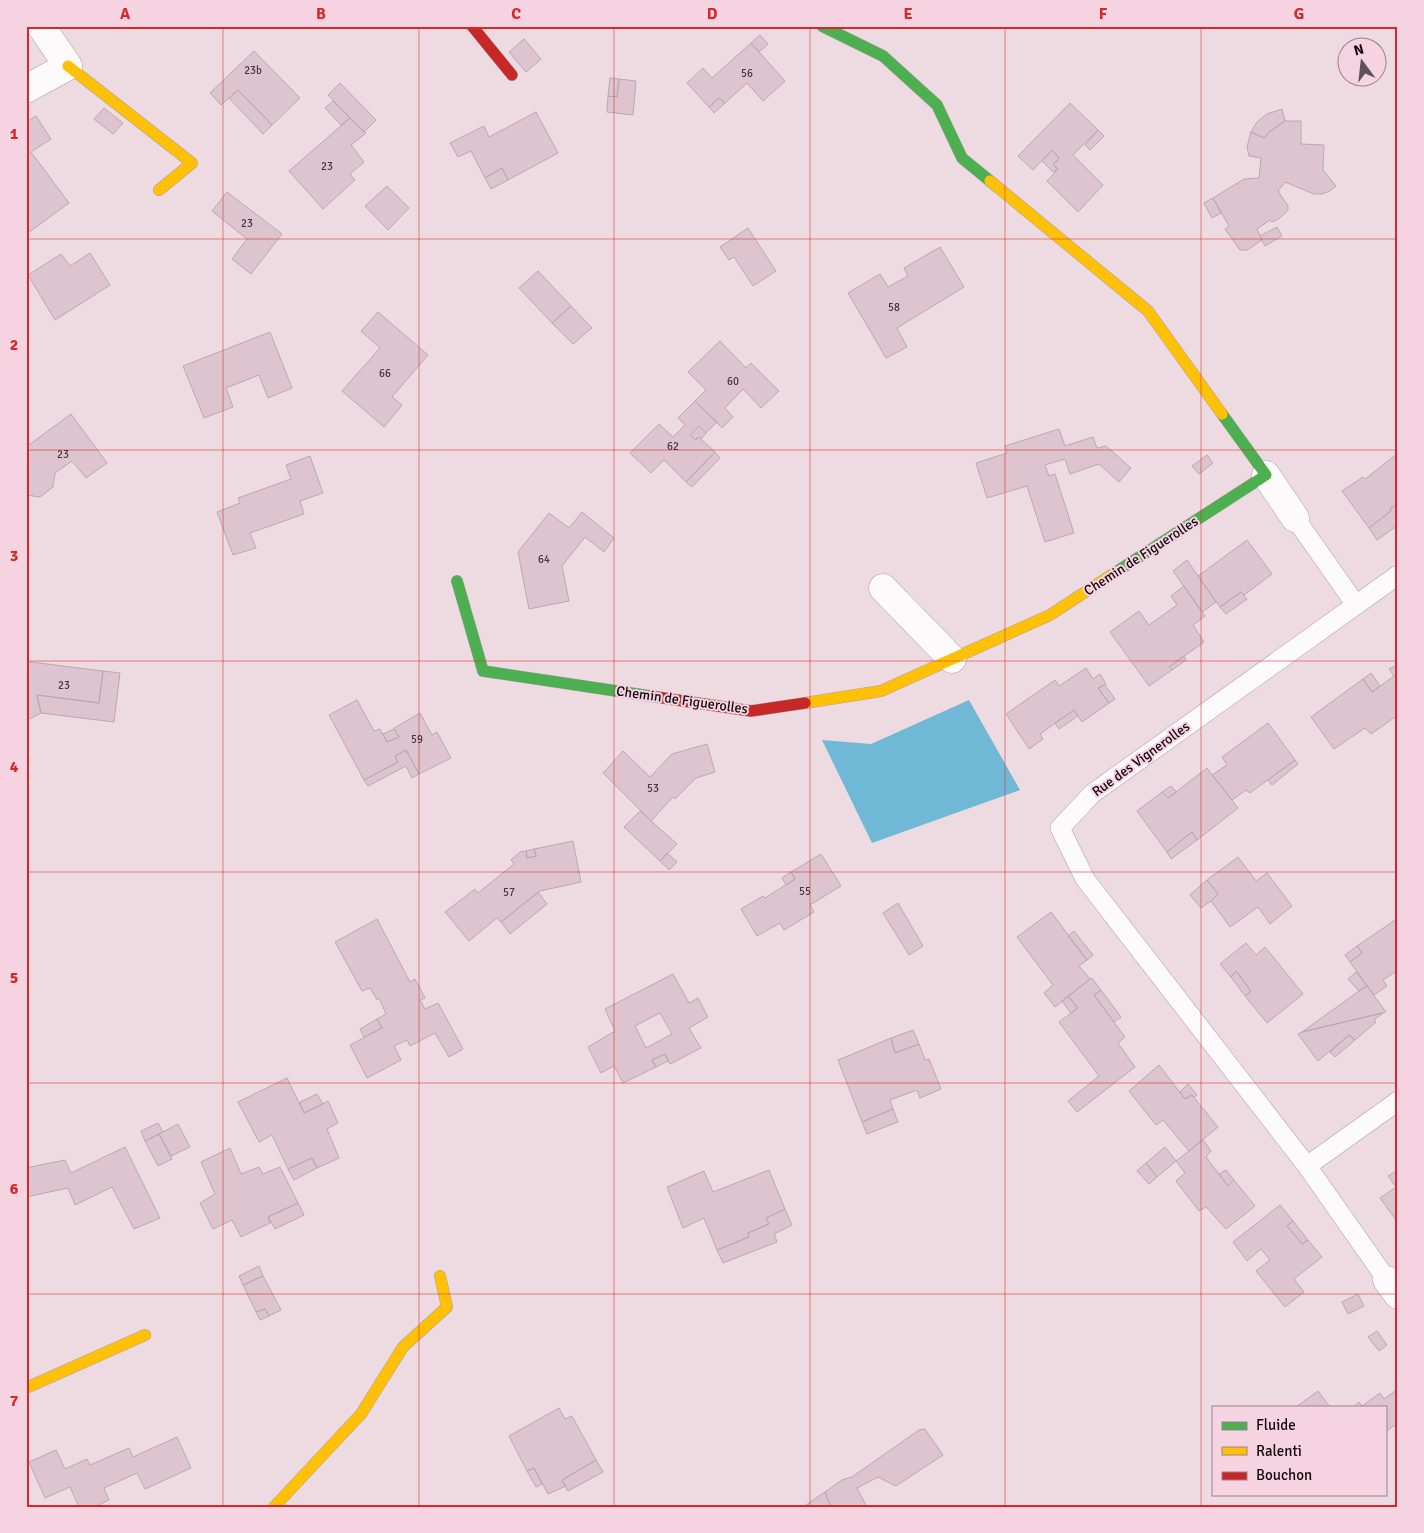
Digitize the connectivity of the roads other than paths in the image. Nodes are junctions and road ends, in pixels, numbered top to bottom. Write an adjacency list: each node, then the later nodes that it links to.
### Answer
1 (41, 26): 4 (street)
2 (472, 26): 5 (street)
3 (822, 26): 8 (street)
4 (68, 66): 6 (street); 7 (street)
5 (512, 75)
6 (26, 89)
7 (159, 190)
8 (1266, 475): 9 (street); 14 (street, Chemin de Figuerolles)
9 (1295, 518): 13 (lane)
10 (1398, 575): 13 (lane, Rue des Vignerolles)
11 (456, 581): 14 (street, Chemin de Figuerolles)
12 (883, 588): 14 (street)
13 (1356, 605): 16 (lane, Rue des Vignerolles)
14 (952, 660)
15 (1398, 1101): 16 (lane)
16 (1307, 1166): 18 (lane, Rue des Vignerolles)
17 (440, 1276): 21 (street)
18 (1392, 1288)
19 (145, 1335): 20 (street)
20 (26, 1388)
21 (274, 1507)

